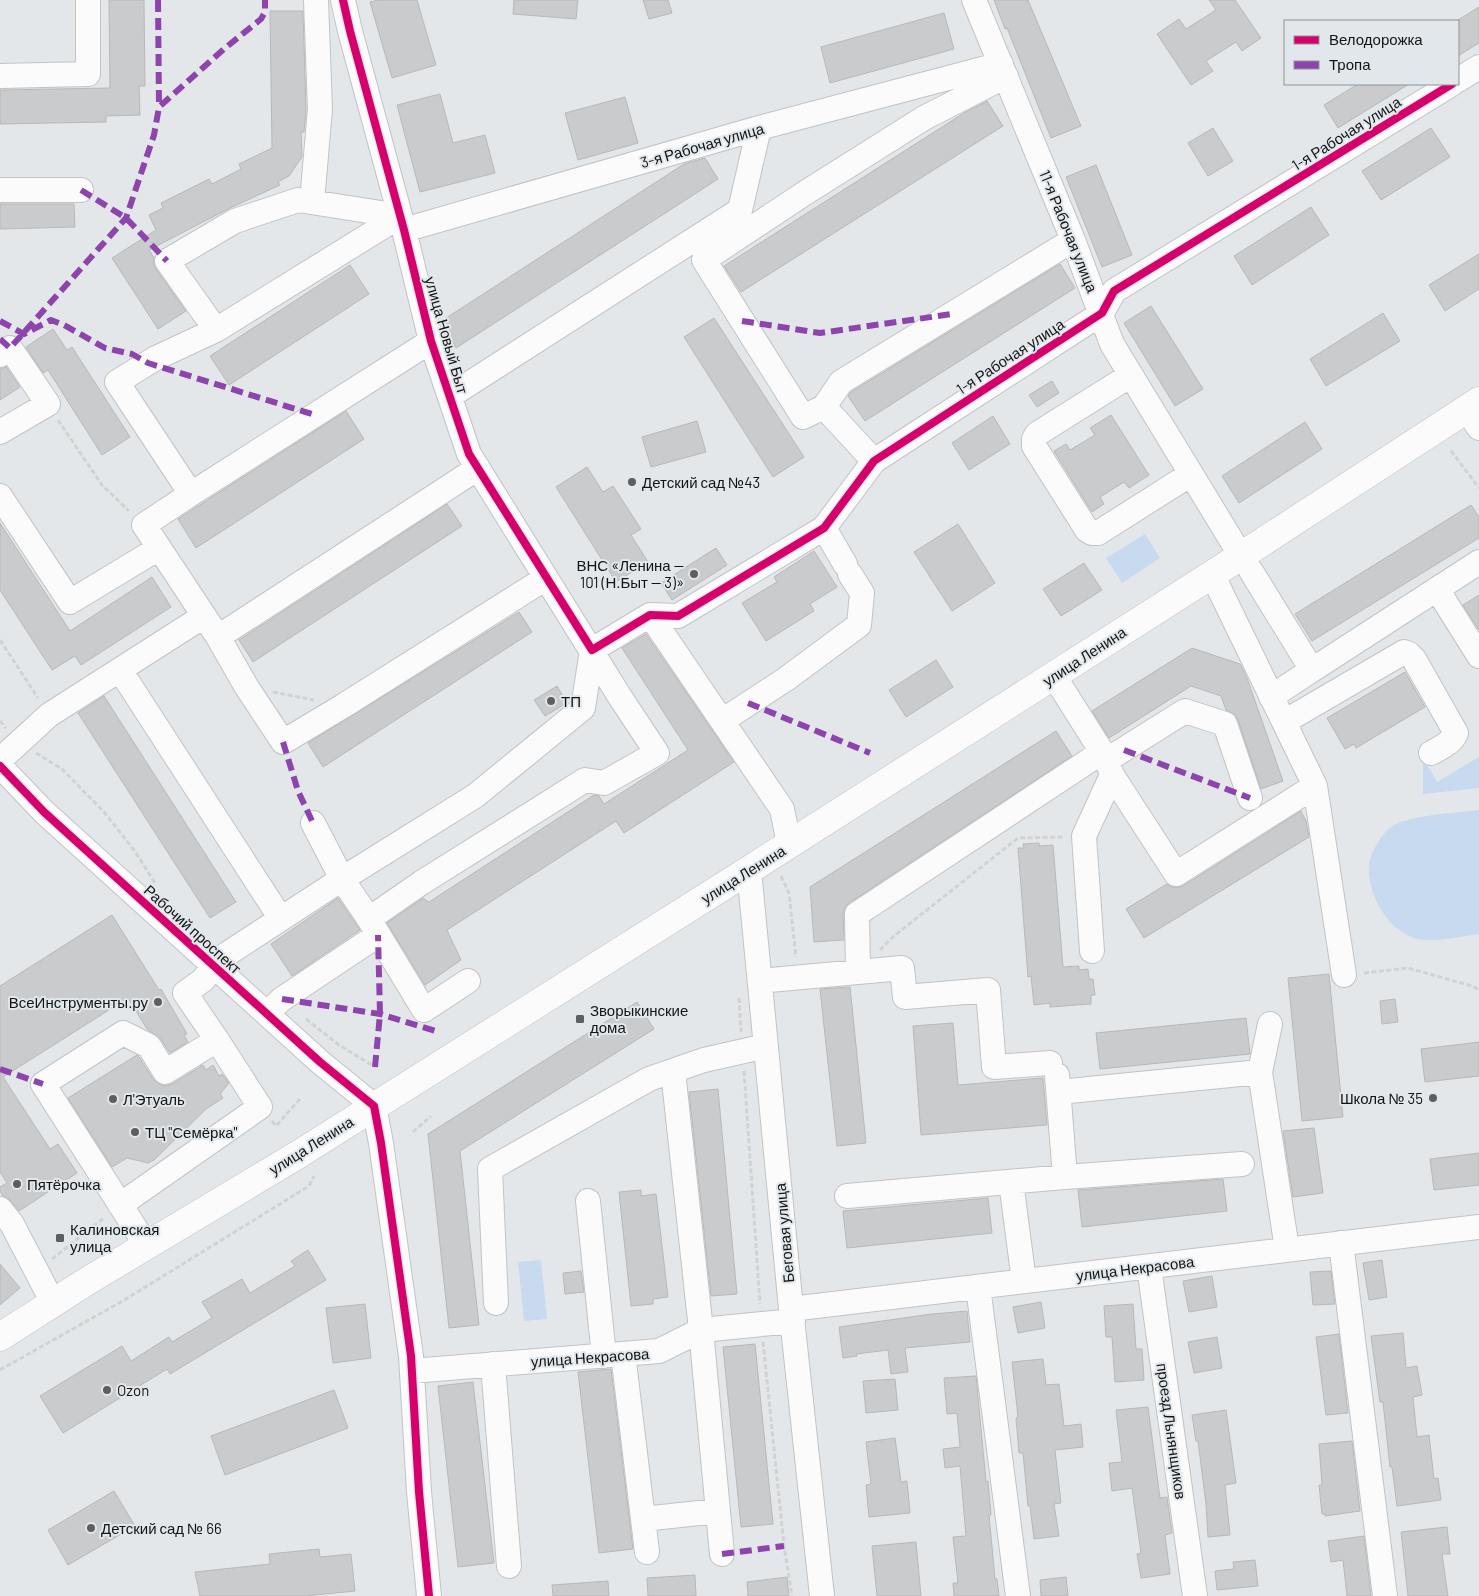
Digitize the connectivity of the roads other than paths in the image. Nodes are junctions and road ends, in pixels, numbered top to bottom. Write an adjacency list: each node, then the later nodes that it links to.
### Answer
1 (88, 0): 7 (street)
2 (316, 0): 13 (street)
3 (344, 0): 14 (street, улица Новый Быт)
4 (974, 0): 6 (street, 11-я Рабочая улица)
5 (1479, 67): 8 (street)
6 (1003, 70): 10 (street, 3-я Рабочая улица); 15 (street); 16 (street, 11-я Рабочая улица)
7 (0, 76)
8 (1459, 79)
9 (1450, 85): 17 (street, 1-я Рабочая улица)
10 (759, 128): 14 (street, 3-я Рабочая улица); 15 (street)
11 (0, 190): 12 (street)
12 (81, 190)
13 (312, 202): 14 (street); 18 (street)
14 (402, 223): 18 (street); 19 (street, улица Новый Быт)
15 (712, 240): 22 (street); 23 (street)
16 (1073, 240): 17 (street, 11-я Рабочая улица); 23 (street)
17 (1102, 313): 21 (street, 11-я Рабочая улица); 26 (street, 1-я Рабочая улица)
18 (216, 330): 29 (street)
19 (431, 341): 22 (street, улица Новый Быт); 29 (street)
20 (0, 355): 25 (street)
21 (1131, 375): 28 (street, 11-я Рабочая улица); 28 (street)
22 (450, 396): 27 (street, улица Новый Быт)
23 (824, 407): 26 (street)
24 (1475, 412): 34 (main road, улица Ленина)
25 (0, 432)
26 (874, 461): 31 (street, 1-я Рабочая улица)
27 (478, 468): 36 (street, улица Новый Быт); 40 (street)
28 (1191, 474): 34 (street, 11-я Рабочая улица)
29 (191, 494): 32 (street)
30 (0, 496): 32 (street)
31 (824, 528): 38 (street, 1-я Рабочая улица); 47 (street)
32 (159, 548): 39 (street)
33 (1479, 562): 37 (street)
34 (1246, 563): 35 (main road, улица Ленина); 44 (street, 11-я Рабочая улица)
35 (1212, 574): 45 (main road, улица Ленина); 46 (street)
36 (546, 578): 40 (street); 41 (street, улица Новый Быт)
37 (1437, 589): 42 (street); 44 (street)
38 (650, 615): 41 (street); 47 (street)
39 (204, 616): 40 (street); 43 (street)
40 (218, 637)
41 (592, 650): 58 (street); 60 (street, улица Новый Быт)
42 (1479, 656)
43 (120, 670): 50 (street); 59 (street)
44 (1312, 670): 46 (street)
45 (1054, 676): 51 (street); 56 (main road, улица Ленина)
46 (1272, 697): 48 (street)
47 (722, 721): 56 (street)
48 (1284, 722): 49 (street); 53 (street)
49 (1431, 753)
50 (0, 760)
51 (1107, 762): 53 (street); 54 (street); 61 (street); 63 (street)
52 (0, 766): 62 (street, Рабочий проспект)
53 (1315, 786): 64 (street)
54 (1250, 798)
55 (313, 823): 58 (street)
56 (789, 844): 57 (main road, улица Ленина)
57 (750, 870): 66 (street, Беговая улица); 74 (main road, улица Ленина)
58 (342, 879): 59 (street); 60 (street)
59 (281, 919): 62 (street)
60 (373, 927): 65 (street); 67 (street)
61 (1092, 951)
62 (214, 966): 67 (street, Рабочий проспект); 69 (street)
63 (858, 972): 66 (street); 73 (street)
64 (1344, 975)
65 (468, 981)
66 (760, 981): 70 (street, Беговая улица)
67 (274, 1006): 74 (street, Рабочий проспект)
68 (1270, 1024): 72 (street)
69 (217, 1040): 80 (street); 80 (street)
70 (766, 1046): 71 (street); 91 (street, Беговая улица)
71 (673, 1071): 90 (street); 92 (street)
72 (1260, 1072): 73 (street); 85 (street)
73 (1059, 1092): 76 (street)
74 (374, 1106): 84 (main road, улица Ленина); 96 (street)
75 (1242, 1164): 76 (street)
76 (1065, 1177): 77 (street)
77 (1011, 1182): 78 (street); 87 (street)
78 (847, 1196)
79 (588, 1201): 94 (street)
80 (120, 1204): 84 (street)
81 (0, 1208): 89 (street)
82 (1479, 1227): 83 (street, улица Некрасова)
83 (1341, 1243): 85 (street, улица Некрасова); 106 (street)
84 (146, 1246): 89 (main road, улица Ленина)
85 (1287, 1249): 86 (street, улица Некрасова)
86 (1149, 1267): 87 (street, улица Некрасова); 105 (street, проезд Льнянщиков)
87 (1024, 1281): 88 (street, улица Некрасова)
88 (978, 1287): 91 (street, улица Некрасова); 104 (street)
89 (53, 1303): 93 (main road, улица Ленина)
90 (496, 1303)
91 (792, 1315): 92 (street, улица Некрасова); 103 (street, Беговая улица)
92 (701, 1330): 94 (street, улица Некрасова); 97 (street)
93 (0, 1337)
94 (614, 1355): 95 (street, улица Некрасова); 98 (street)
95 (493, 1364): 96 (street, улица Некрасова); 101 (street)
96 (412, 1371): 102 (street)
97 (718, 1511): 98 (street); 100 (street)
98 (643, 1520): 99 (street)
99 (647, 1552)
100 (722, 1554)
101 (509, 1566)
102 (429, 1596)
103 (822, 1596)
104 (1018, 1596)
105 (1195, 1596)
106 (1385, 1596)

